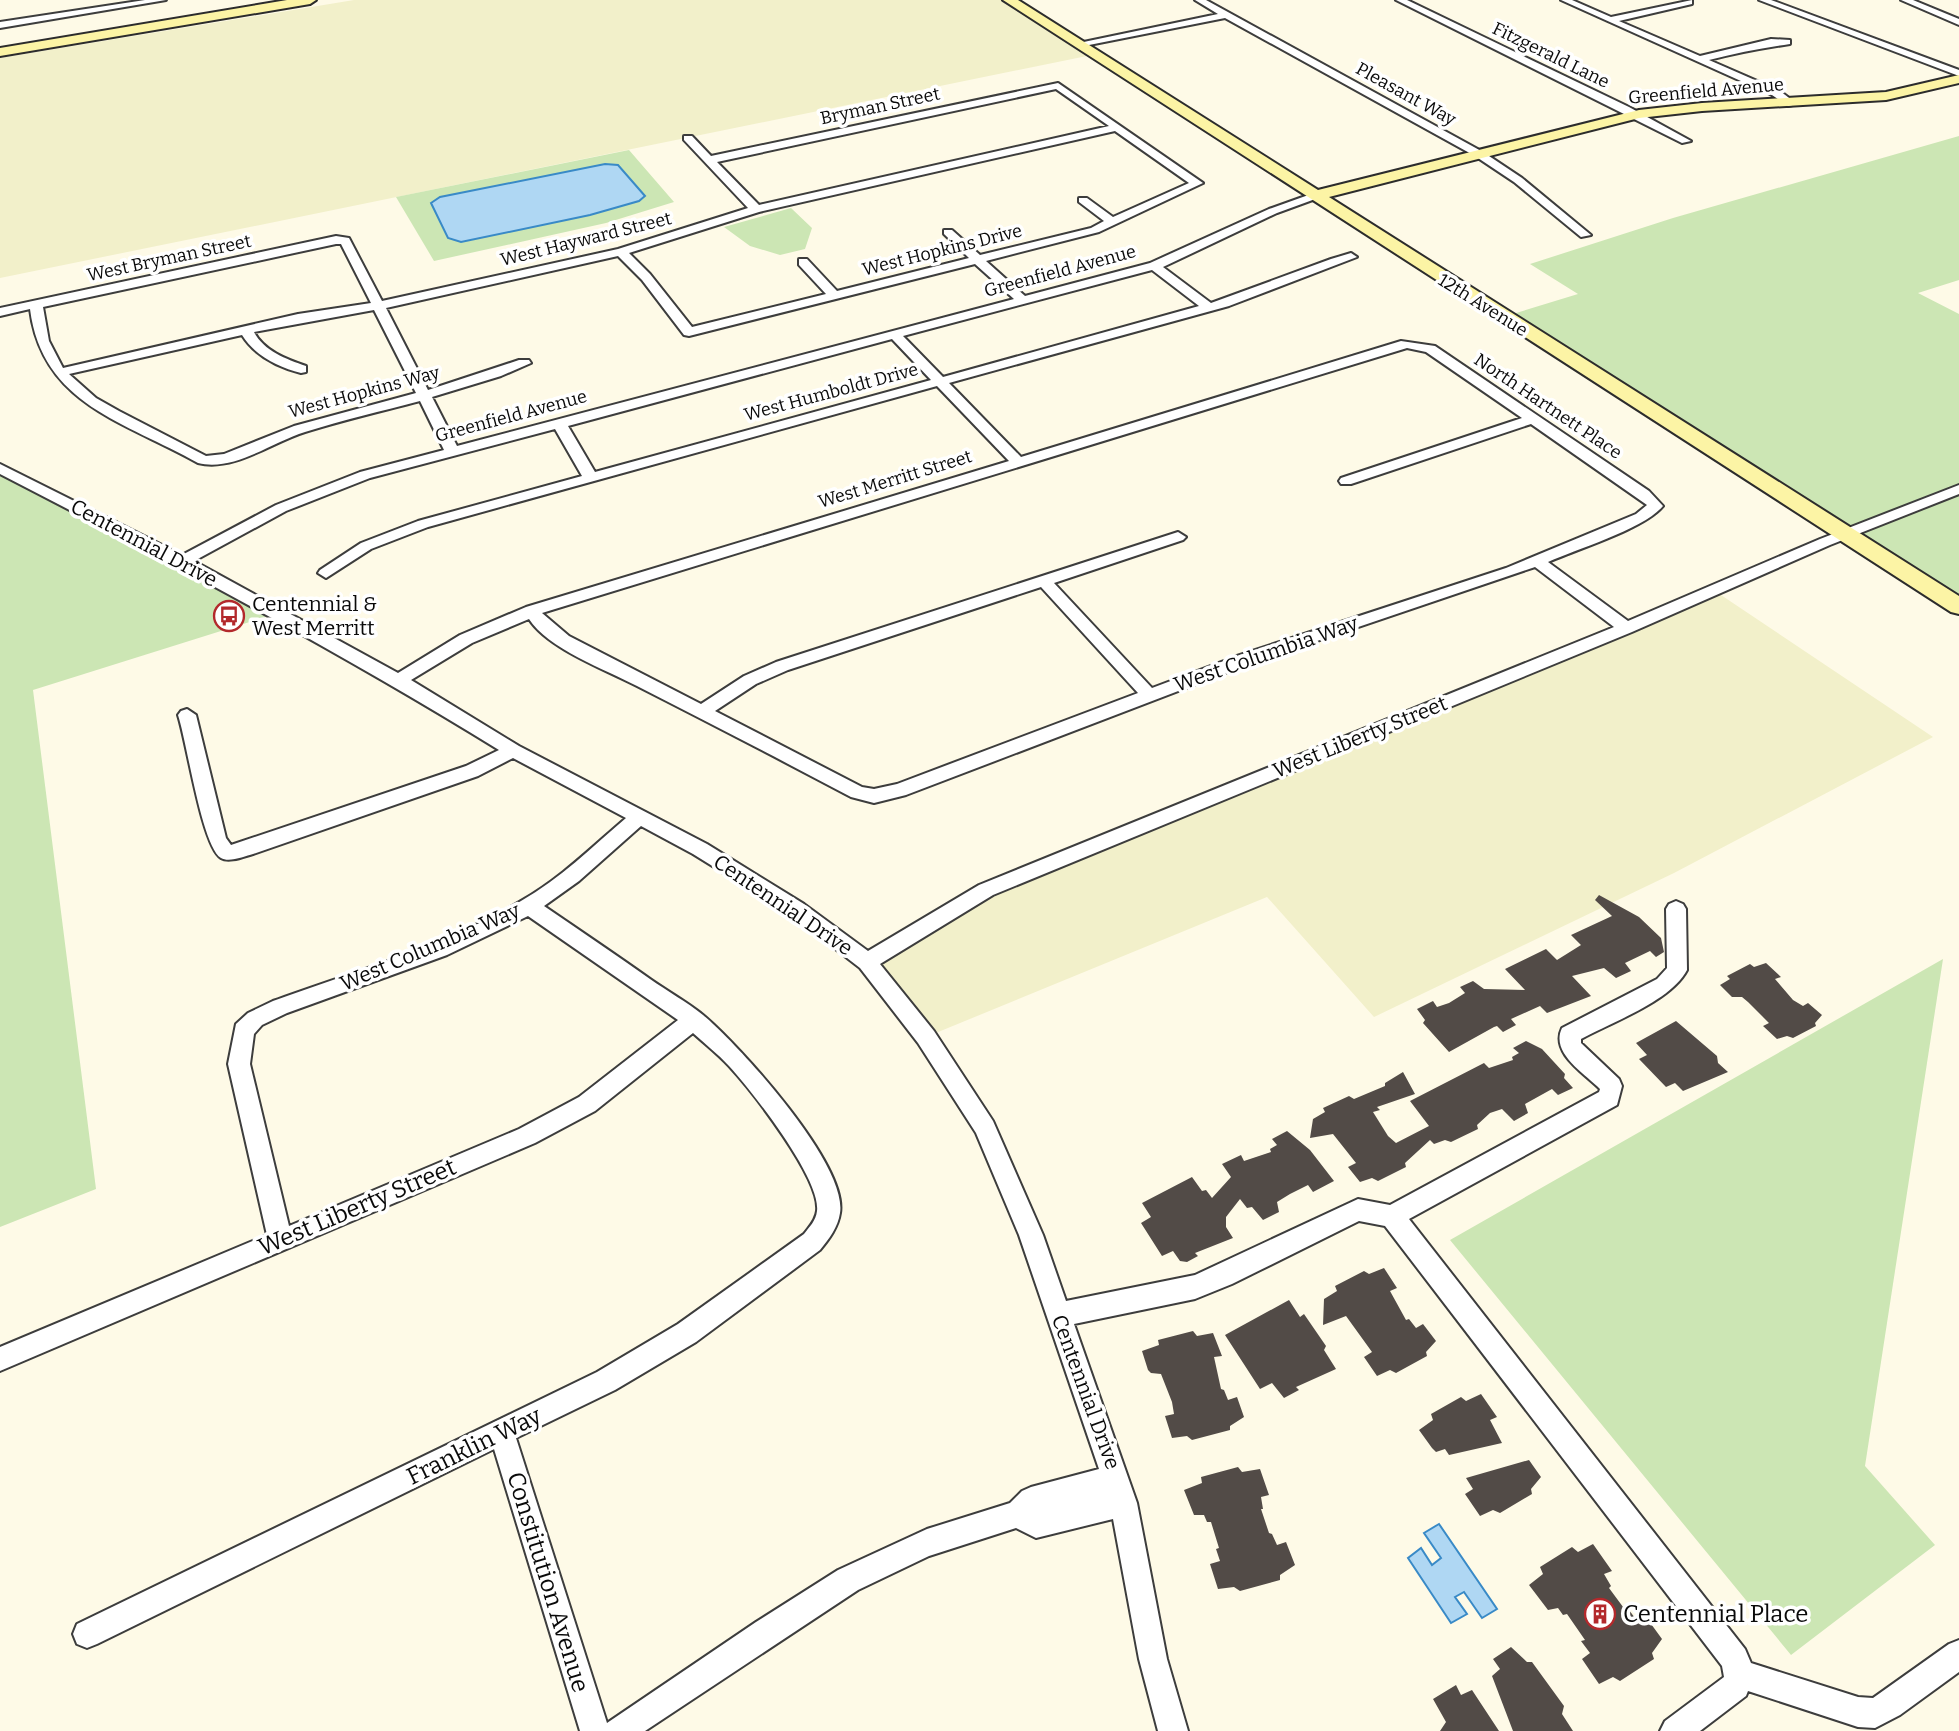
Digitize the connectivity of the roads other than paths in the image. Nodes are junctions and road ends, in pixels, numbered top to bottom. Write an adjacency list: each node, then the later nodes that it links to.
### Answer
1 (162, 0): 14 (street)
2 (310, 0): 17 (main road)
3 (1009, 0): 16 (main road, 12th Avenue)
4 (1030, 0): 16 (main road, 12th Avenue)
5 (1199, 0): 11 (street, Pleasant Way)
6 (1401, 0): 22 (street, Fitzgerald Lane)
7 (1565, 0): 12 (street)
8 (1763, 0): 19 (street)
9 (1905, 0): 13 (street)
10 (1689, 2): 12 (street)
11 (1226, 15): 16 (street); 26 (street, Pleasant Way)
12 (1610, 20): 18 (street)
13 (1959, 22)
14 (0, 25)
15 (1787, 42): 18 (street)
16 (1086, 43): 28 (main road, 12th Avenue)
17 (0, 52)
18 (1700, 59): 21 (street)
19 (1959, 74)
20 (1959, 79): 21 (main road, Greenfield Avenue)
21 (1792, 104): 22 (main road, Greenfield Avenue)
22 (1635, 114): 25 (street, Fitzgerald Lane); 26 (main road, Greenfield Avenue)
23 (1118, 127): 27 (street, Bryman Street); 30 (street, West Hayward Street); 31 (street, West Hopkins Drive)
24 (688, 138): 27 (street)
25 (1686, 141)
26 (1479, 154): 28 (main road, Greenfield Avenue); 33 (street, Pleasant Way)
27 (709, 160): 30 (street)
28 (1323, 194): 38 (street, Greenfield Avenue); 62 (main road, 12th Avenue)
29 (1083, 200): 31 (street)
30 (756, 209): 34 (street, West Hayward Street)
31 (1114, 223): 36 (street, West Hopkins Drive)
32 (948, 232): 36 (street)
33 (1585, 235)
34 (621, 252): 39 (street, West Hopkins Drive); 42 (street, West Hayward Street)
35 (1351, 257): 43 (street, West Humboldt Drive)
36 (977, 259): 39 (street, West Hopkins Drive); 40 (street)
37 (803, 262): 39 (street)
38 (1154, 266): 40 (street, Greenfield Avenue); 43 (street)
39 (834, 295)
40 (1023, 301): 46 (street, Greenfield Avenue)
41 (36, 304): 42 (street, West Bryman Street); 44 (street, West Bryman Street); 50 (street)
42 (377, 306): 45 (street, West Hayward Street); 52 (street)
43 (1208, 307): 51 (street, West Humboldt Drive)
44 (0, 312)
45 (246, 329): 49 (street); 50 (street, West Hayward Street)
46 (894, 334): 51 (street); 54 (street, Greenfield Avenue)
47 (1415, 344): 53 (street, North Hartnett Place); 56 (street, West Merritt Street)
48 (524, 363): 52 (street, West Hopkins Way)
49 (301, 369)
50 (61, 372): 52 (street, West Hopkins Way)
51 (939, 382): 56 (street); 58 (street, West Humboldt Drive)
52 (423, 396): 55 (street)
53 (1532, 419): 59 (street); 61 (street, North Hartnett Place)
54 (559, 423): 55 (street, Greenfield Avenue); 58 (street)
55 (452, 451): 65 (street, Greenfield Avenue)
56 (1018, 462): 70 (street, West Merritt Street)
57 (0, 468): 65 (street, Centennial Drive)
58 (591, 478): 66 (street, West Humboldt Drive)
59 (1346, 481)
60 (1959, 489): 62 (street, West Liberty Street)
61 (1656, 506): 64 (street, West Columbia Way)
62 (1853, 531): 68 (main road, 12th Avenue); 69 (main road, 12th Avenue); 71 (street, West Liberty Street)
63 (1178, 537): 67 (street)
64 (1544, 558): 71 (street); 73 (street, West Columbia Way)
65 (182, 561): 72 (street, Centennial Drive)
66 (326, 573)
67 (1045, 582): 73 (street); 74 (street)
68 (1959, 588)
69 (1959, 607)
70 (532, 611): 72 (street, West Merritt Street); 74 (street)
71 (1633, 625): 81 (street, West Liberty Street)
72 (398, 680): 76 (street, Centennial Drive)
73 (1149, 695): 77 (street, West Columbia Way)
74 (700, 713): 77 (street)
75 (187, 715): 76 (street)
76 (513, 750): 78 (street, Centennial Drive)
77 (874, 796)
78 (638, 818): 79 (street, West Columbia Way); 81 (street, Centennial Drive)
79 (529, 906): 82 (street); 84 (street, West Columbia Way)
80 (1676, 909): 83 (street)
81 (867, 962): 85 (street, Centennial Drive)
82 (694, 1020): 84 (street, West Liberty Street); 87 (street, Franklin Way)
83 (1392, 1216): 85 (street); 91 (street)
84 (281, 1240): 86 (street, West Liberty Street)
85 (1058, 1315): 88 (street, Centennial Drive)
86 (0, 1359)
87 (502, 1434): 89 (street, Franklin Way); 92 (street, Constitution Avenue)
88 (1120, 1491): 93 (street); 94 (street, Centennial Drive)
89 (87, 1634)
90 (1959, 1654): 91 (street)
91 (1740, 1674): 95 (street)
92 (595, 1731)
93 (619, 1731)
94 (1172, 1731)
95 (1675, 1731)

